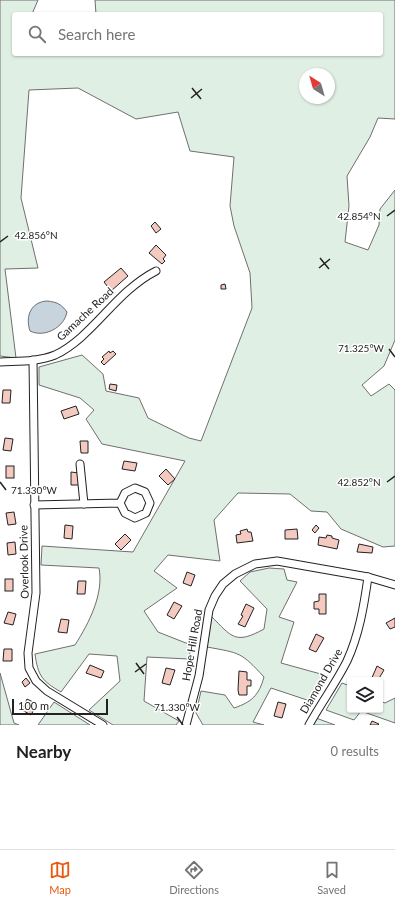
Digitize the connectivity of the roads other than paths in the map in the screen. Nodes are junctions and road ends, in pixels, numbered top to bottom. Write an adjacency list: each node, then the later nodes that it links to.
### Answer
1 (156, 271): 2 (street, Gamache Road)
2 (33, 360): 3 (street, Gamache Road); 7 (street, Overlook Drive)
3 (0, 362)
4 (80, 464): 6 (street)
5 (120, 503): 5 (street); 6 (street)
6 (84, 504): 7 (street)
7 (34, 505): 10 (street, Overlook Drive)
8 (368, 577): 9 (street, Hope Hill Road); 11 (street, Hope Hill Road); 12 (street, Diamond Drive)
9 (395, 585)
10 (103, 725)
11 (186, 725)
12 (309, 725)

